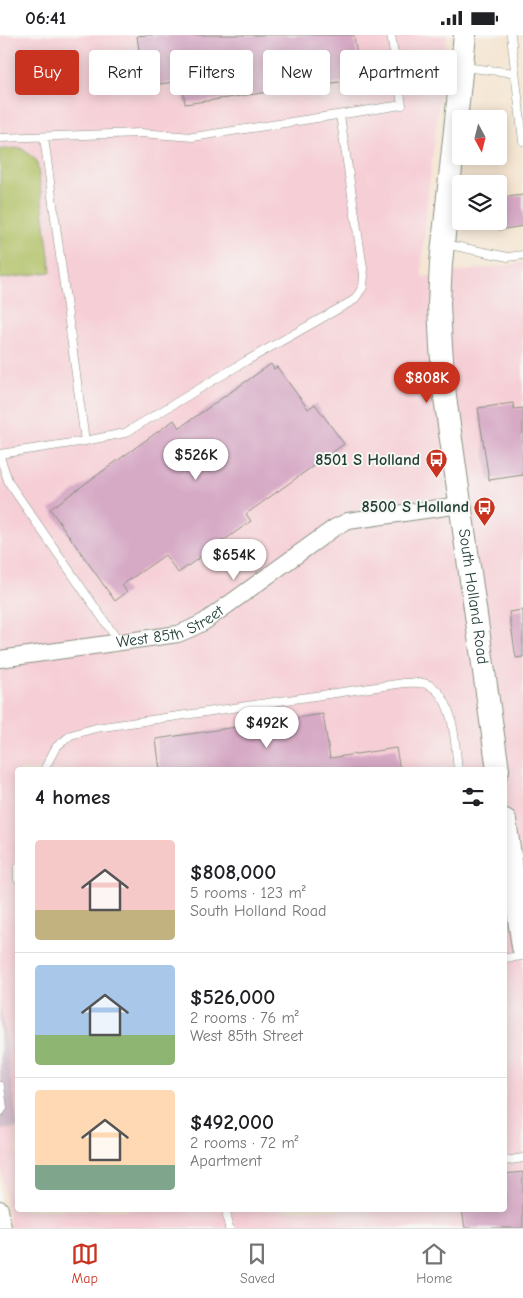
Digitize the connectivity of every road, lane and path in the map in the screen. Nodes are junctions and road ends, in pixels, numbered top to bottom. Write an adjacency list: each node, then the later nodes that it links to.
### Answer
1 (391, 35): 6 (lane)
2 (465, 35): 4 (main road, South Holland Road)
3 (511, 35): 5 (lane)
4 (462, 67): 5 (lane); 10 (main road, South Holland Road)
5 (515, 73): 9 (lane)
6 (340, 115): 7 (lane); 12 (lane)
7 (44, 137): 8 (lane); 12 (lane)
8 (0, 138)
9 (523, 141)
10 (443, 243): 11 (lane); 14 (main road, South Holland Road)
11 (523, 255)
12 (85, 441): 13 (lane)
13 (0, 455): 15 (lane)
14 (460, 505): 15 (street, West 85th Street); 19 (main road, South Holland Road)
15 (120, 642): 16 (street, West 85th Street)
16 (0, 659)
17 (46, 767): 18 (lane)
18 (458, 767)
19 (498, 767)
20 (507, 834): 21 (main road)
21 (523, 947)
22 (523, 956): 23 (lane)
23 (507, 958)
24 (0, 1086): 25 (lane)
25 (0, 1112)
26 (523, 1158): 27 (lane)
27 (507, 1161)
28 (0, 1209): 30 (street)
29 (226, 1212): 31 (lane)
30 (3, 1228)
31 (229, 1228)

